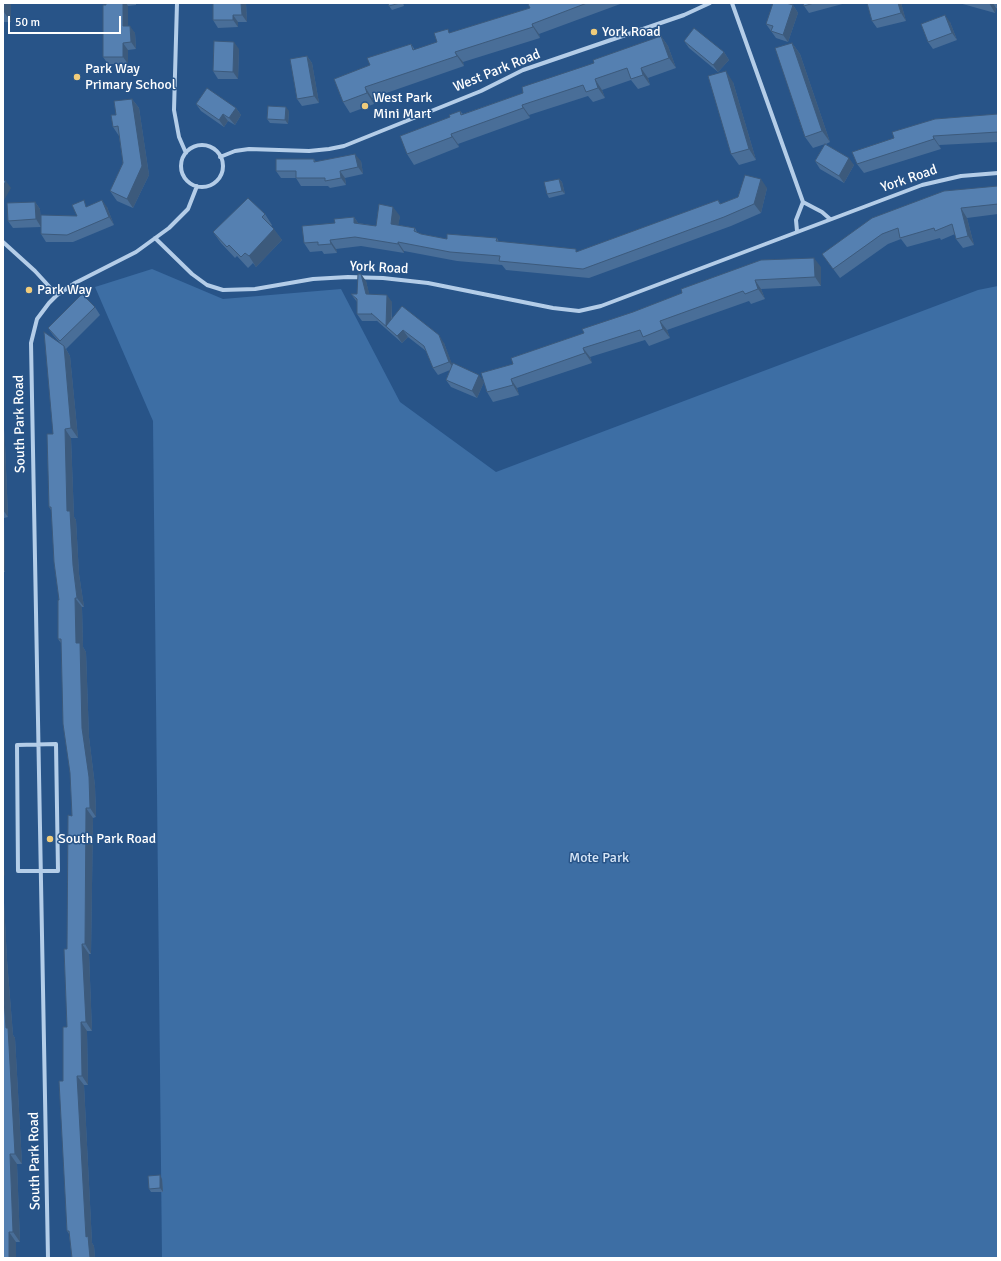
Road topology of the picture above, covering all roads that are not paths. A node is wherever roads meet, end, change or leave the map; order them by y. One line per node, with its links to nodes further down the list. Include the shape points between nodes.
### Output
1 (177, 3): 4 (street, via 174,110 179,137)
2 (710, 3): 5 (street, West Park Road, via 684,15 523,70 481,91 344,146 309,151 249,149)
3 (732, 3): 8 (street)
4 (186, 153): 5 (street, via 195,147 205,146 214,150); 7 (street, via 182,161 183,174 188,182)
5 (220, 157): 7 (street, via 222,168 218,179 209,186)
6 (998, 173): 9 (street, York Road, via 969,174 938,180)
7 (197, 186): 11 (street, South Park Road, via 188,209)
8 (803, 202): 9 (street); 10 (street, via 796,220)
9 (830, 219): 10 (street, York Road)
10 (797, 231): 11 (street, York Road, via 601,306 579,311 382,278 313,279 255,289 223,290 207,285 192,274)
11 (155, 238): 13 (street, South Park Road, via 136,252)
12 (3, 242): 13 (street)
13 (57, 295): 14 (street, South Park Road, via 37,319 31,343)
14 (38, 744): 15 (street, South Park Road); 15 (street, via 56,744 58,871); 15 (street, via 17,745 18,871)
15 (41, 871): 16 (street, South Park Road)
16 (48, 1258)

